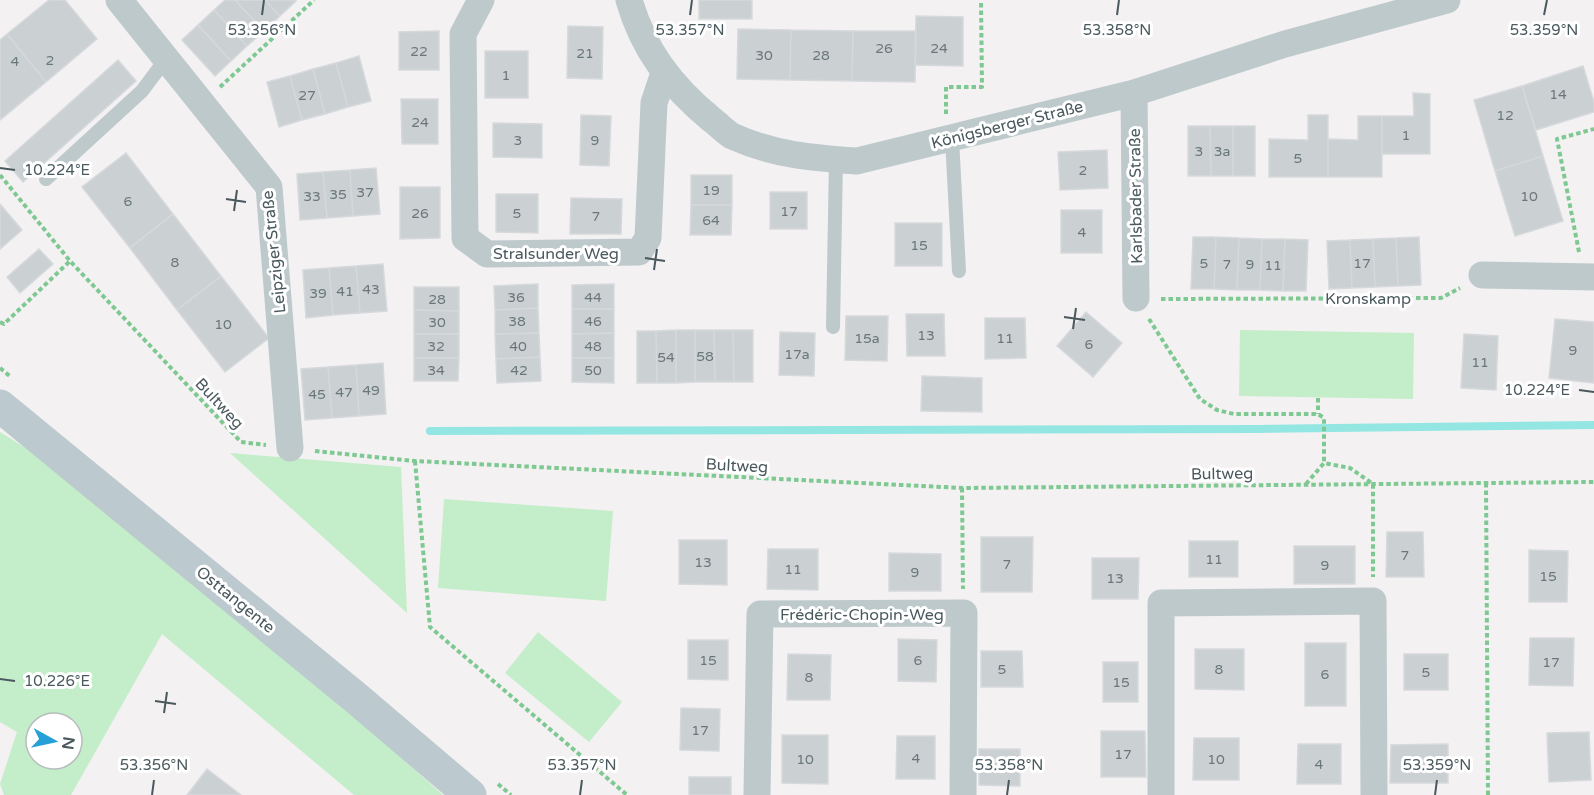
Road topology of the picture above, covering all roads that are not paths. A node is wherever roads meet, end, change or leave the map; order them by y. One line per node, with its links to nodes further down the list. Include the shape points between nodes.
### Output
1 (119, 0): 5 (street, Leipziger Straße)
2 (482, 0): 6 (street, Stralsunder Weg, via 463,34 465,238 487,254 639,252 648,238 654,103)
3 (629, 0): 6 (street, Königsberger Straße, via 636,26)
4 (1447, 0): 7 (street, Königsberger Straße, via 1285,44)
5 (166, 59): 10 (lane, via 142,91); 17 (street, Leipziger Straße, via 269,187)
6 (664, 73): 9 (street, Königsberger Straße, via 730,135 774,151)
7 (1134, 93): 8 (street, Königsberger Straße); 14 (street, Karlsbader Straße)
8 (949, 138): 9 (street, Königsberger Straße, via 858,161); 11 (lane)
9 (836, 160): 15 (lane)
10 (46, 179)
11 (959, 271)
12 (1482, 275): 13 (street)
13 (1589, 277)
14 (1136, 298)
15 (833, 327)
16 (0, 406): 18 (main road, Osttangente)
17 (290, 448)
18 (470, 795)
19 (757, 795): 20 (street, Frédéric-Chopin-Weg, via 760,614 964,614)
20 (963, 795)
21 (1161, 795): 22 (street, via 1161,603 1373,601)
22 (1374, 795)

